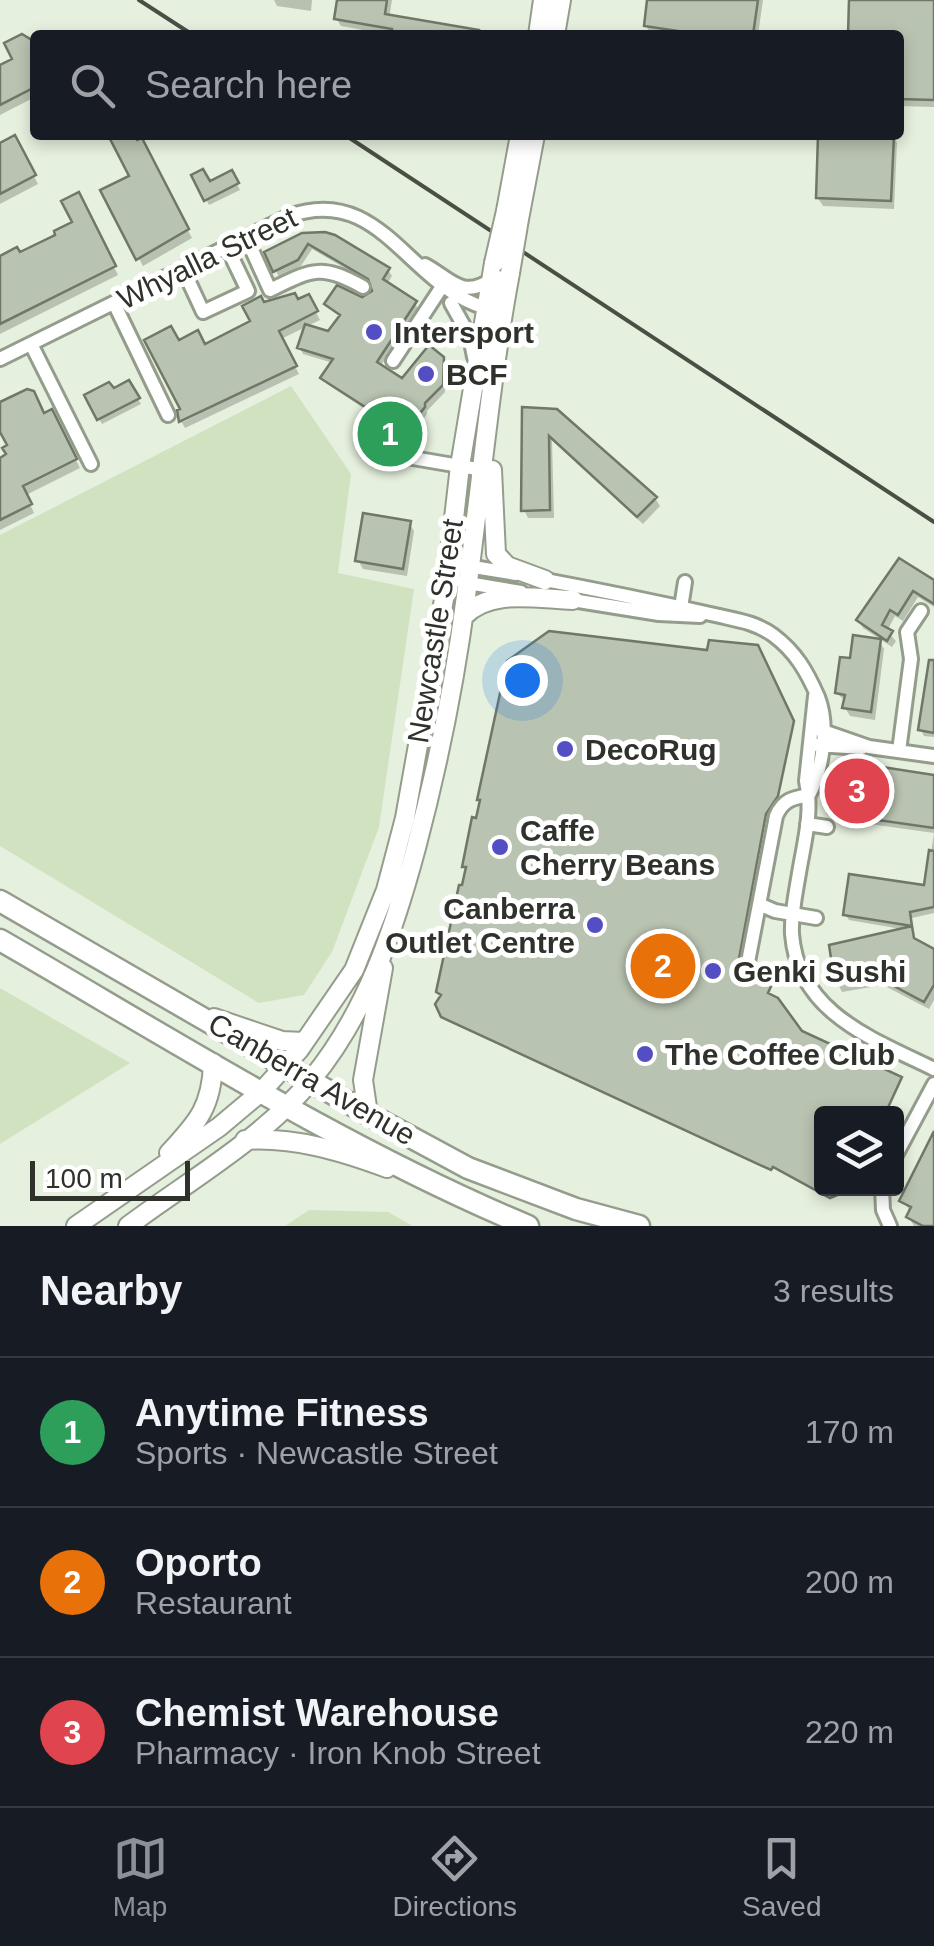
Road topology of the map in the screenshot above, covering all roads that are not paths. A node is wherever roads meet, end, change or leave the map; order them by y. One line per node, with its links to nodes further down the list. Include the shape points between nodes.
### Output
1 (542, 0): 3 (main road)
2 (561, 0): 4 (main road)
3 (539, 30)
4 (555, 30)
5 (520, 140): 7 (main road, Newcastle Street)
6 (535, 140): 7 (main road, Newcastle Street)
7 (513, 215): 12 (main road, Newcastle Street, bridge)
8 (246, 238): 9 (street, Whyalla Street); 10 (street, Whyalla Street, via 310,208 334,208 364,220); 14 (street, via 270,290 313,270 338,273)
9 (227, 246): 11 (street, Whyalla Street); 11 (street, via 248,291 204,312)
10 (410, 257): 12 (street, Whyalla Street, via 464,289); 13 (street, Whyalla Street)
11 (182, 268): 15 (street, Whyalla Street)
12 (498, 272): 17 (main road, Newcastle Street)
13 (438, 285): 16 (street, Whyalla Street); 17 (street, Whyalla Street); 20 (street)
14 (363, 287)
15 (114, 302): 18 (street, Whyalla Street); 23 (street)
16 (451, 302): 17 (street, Whyalla Street, via 465,313); 21 (street, Whyalla Street, via 470,337)
17 (493, 315): 21 (main road, Newcastle Street); 22 (main road, Newcastle Street)
18 (31, 344): 19 (street, Whyalla Street); 25 (street)
19 (0, 359)
20 (393, 361)
21 (475, 364): 26 (main road, Newcastle Street)
22 (490, 394): 27 (main road, Newcastle Street); 30 (main road, via 496,554 507,566)
23 (168, 415)
24 (366, 450): 26 (street)
25 (91, 464)
26 (460, 466): 27 (street); 28 (main road, Newcastle Street)
27 (482, 470): 29 (main road, Newcastle Street)
28 (448, 572): 29 (street); 52 (main road, Newcastle Street, via 386,890 354,970)
29 (469, 574): 30 (street); 32 (street); 35 (main road, Newcastle Street)
30 (544, 580): 34 (street)
31 (685, 582): 34 (street)
32 (573, 600): 34 (street); 35 (main road, via 495,598)
33 (921, 610): 39 (street, via 907,632 912,658)
34 (681, 611): 36 (street, via 770,633 799,660 816,693)
35 (464, 616): 49 (main road, Newcastle Street, via 443,740)
36 (818, 730): 37 (street); 38 (street)
37 (816, 745): 38 (street); 41 (street, via 806,781)
38 (869, 747): 39 (street)
39 (899, 751): 40 (street)
40 (934, 756)
41 (810, 795): 42 (street); 45 (street, via 780,805)
42 (807, 824): 43 (street); 46 (street)
43 (828, 827)
44 (0, 901): 51 (highway, Canberra Avenue)
45 (761, 905): 46 (street); 50 (street)
46 (793, 915): 47 (street); 55 (street, via 798,962 828,1011)
47 (816, 918)
48 (0, 940): 53 (highway, Canberra Avenue)
49 (385, 947): 56 (main road, Newcastle Street, via 344,1034); 60 (main road, via 363,1080)
50 (748, 962)
51 (194, 1011): 52 (main road, via 282,1041); 54 (highway, Canberra Avenue)
52 (304, 1042): 54 (main road, Newcastle Street)
53 (213, 1063): 58 (highway, Canberra Avenue); 63 (main road, via 208,1104)
54 (287, 1066): 56 (highway, Canberra Avenue); 58 (main road, Newcastle Street)
55 (934, 1069)
56 (312, 1080): 59 (main road, Newcastle Street); 60 (highway, Canberra Avenue)
57 (934, 1084): 62 (street)
58 (262, 1091): 59 (highway, Canberra Avenue); 63 (main road, Newcastle Street)
59 (287, 1106): 61 (main road, Newcastle Street); 64 (highway, Canberra Avenue)
60 (368, 1114): 69 (highway, Canberra Avenue, via 468,1168)
61 (245, 1140): 64 (main road, via 342,1152); 67 (main road, Newcastle Street)
62 (904, 1140)
63 (145, 1178): 66 (main road)
64 (453, 1192): 68 (highway, Canberra Avenue)
65 (882, 1196): 70 (street)
66 (76, 1226)
67 (128, 1226)
68 (528, 1226)
69 (639, 1226)
70 (890, 1226)

